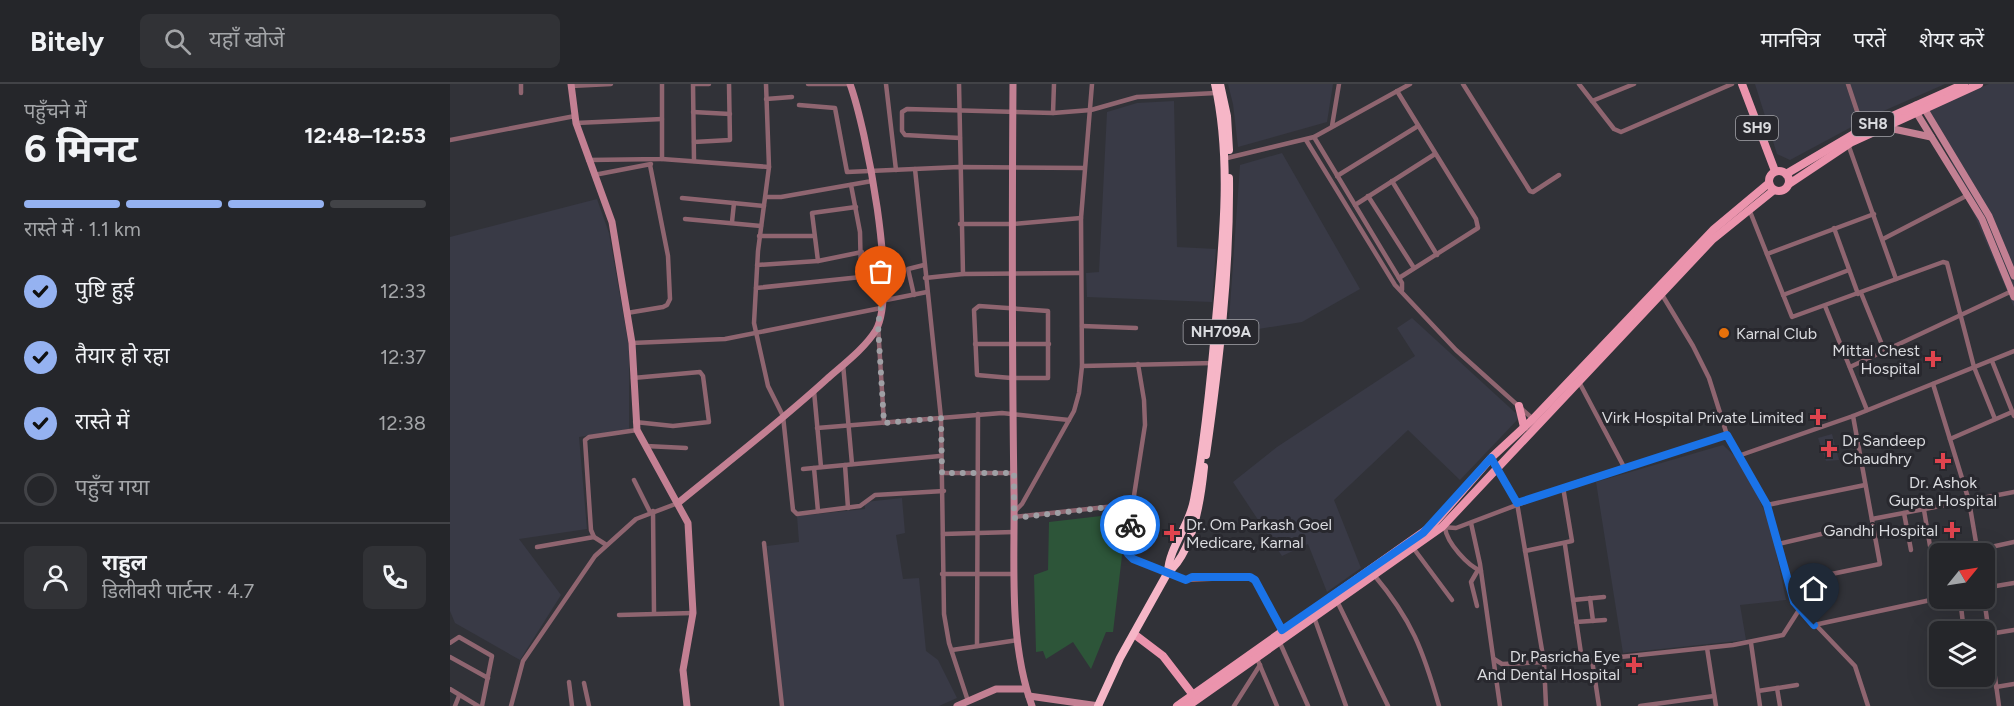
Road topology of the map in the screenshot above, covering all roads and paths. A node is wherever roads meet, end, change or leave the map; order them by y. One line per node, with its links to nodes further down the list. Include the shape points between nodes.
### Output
1 (521, 84): 27 (street)
2 (611, 84): 24 (street)
3 (662, 84): 41 (street)
4 (709, 84): 37 (street, via 693,84)
5 (729, 84): 39 (street)
6 (766, 84): 29 (street)
7 (808, 84): 8 (street)
8 (850, 84): 68 (street)
9 (886, 84): 67 (street)
10 (959, 84): 34 (street)
11 (1013, 84): 36 (street)
12 (1054, 84): 38 (street)
13 (1092, 84): 35 (street)
14 (1339, 84): 43 (street)
15 (1410, 84): 26 (street)
16 (1463, 84): 72 (street, via 1530,191)
17 (1579, 84): 30 (street)
18 (1634, 84): 30 (street)
19 (1732, 84): 30 (street, via 1621,132 1614,129)
20 (1742, 84): 69 (main road, SH9)
21 (1848, 84): 46 (street)
22 (1964, 84): 33 (main road, SH8)
23 (1979, 84): 31 (main road, SH8)
24 (571, 85): 40 (street)
25 (1218, 88): 35 (street, via 1137,97); 56 (highway, NH709A)
26 (1397, 91): 43 (street); 44 (street)
27 (521, 93)
28 (792, 97): 29 (street)
29 (766, 99): 62 (street)
30 (1592, 101)
31 (1941, 101): 33 (main road, SH8); 42 (street, via 1935,108)
32 (799, 105): 68 (street, via 835,108 845,170)
33 (1919, 108): 42 (street); 45 (main road, SH8); 46 (main road, SH8); 48 (street)
34 (960, 110): 36 (street); 49 (street); 49 (street, via 905,109 902,131 905,135)
35 (1091, 110): 38 (street); 64 (street)
36 (1013, 111): 38 (street); 66 (street)
37 (693, 112): 39 (street); 52 (street)
38 (1053, 112)
39 (730, 114): 52 (street, via 729,141)
40 (576, 120): 41 (street); 50 (street); 59 (street)
41 (662, 120): 58 (street)
42 (1932, 124): 54 (street)
43 (1332, 126): 47 (street)
44 (1418, 126): 55 (street); 73 (street)
45 (1883, 126): 48 (street); 53 (main road, SH8)
46 (1863, 129): 70 (main road, SH8)
47 (1314, 137): 51 (street); 73 (street)
48 (1931, 137): 54 (street)
49 (960, 138): 63 (street)
50 (450, 140)
51 (1306, 140): 56 (street); 115 (street, via 1395,285)
52 (694, 142): 60 (street)
53 (1848, 144): 77 (main road, SH8); 88 (street)
54 (1946, 150): 79 (street); 110 (street, via 1989,216)
55 (1435, 154): 75 (street); 101 (street, via 1478,228)
56 (1226, 158): 138 (highway, NH709A)
57 (652, 159): 58 (street); 59 (street); 61 (street)
58 (662, 159): 60 (street)
59 (588, 160): 71 (street)
60 (694, 162): 62 (street)
61 (650, 165): 71 (street); 125 (street, via 668,256 670,299 663,307)
62 (769, 167): 81 (street)
63 (959, 167): 65 (street); 66 (street); 92 (street)
64 (1084, 168): 66 (street); 89 (street)
65 (915, 169): 67 (street); 104 (street)
66 (1012, 169): 93 (street)
67 (896, 170): 68 (street)
68 (871, 171): 74 (street)
69 (1775, 171): 70 (main road); 78 (main road, SH8, via 1770,175)
70 (1786, 174): 77 (main road)
71 (593, 175): 125 (street, via 612,222)
72 (1559, 175)
73 (1337, 176): 84 (street)
74 (872, 181): 76 (street); 122 (street, via 881,231)
75 (1392, 181): 80 (street); 101 (street)
76 (851, 184): 81 (street); 86 (street)
77 (1789, 184): 78 (main road, SH8, via 1781,191)
78 (1771, 186): 87 (main road, SH8); 116 (main road, SH8, via 1714,229)
79 (1968, 194): 98 (street); 120 (street)
80 (1368, 196): 84 (street); 105 (street)
81 (766, 197): 85 (street)
82 (682, 198): 83 (street)
83 (734, 203): 85 (street); 91 (street)
84 (1355, 205): 112 (street)
85 (764, 206): 94 (street)
86 (856, 207): 97 (street, via 812,213); 99 (street)
87 (1749, 209): 100 (street); 116 (main road, SH8)
88 (1874, 214): 95 (street); 98 (street)
89 (1081, 218): 93 (street); 107 (street)
90 (685, 219): 91 (street)
91 (732, 222): 94 (street)
92 (960, 224): 93 (street); 108 (street)
93 (1012, 224): 109 (street)
94 (761, 226): 96 (street)
95 (1834, 228): 100 (street); 106 (street)
96 (759, 236): 97 (street); 103 (street)
97 (814, 236): 102 (street)
98 (1882, 239): 113 (street)
99 (862, 252): 102 (street); 114 (street, via 860,278)
100 (1767, 254): 121 (street)
101 (1437, 255): 105 (street)
102 (818, 261): 103 (street)
103 (757, 265): 114 (street)
104 (924, 266): 111 (street); 118 (street, via 908,269)
105 (1414, 268): 112 (street)
106 (1849, 270): 119 (street); 121 (street)
107 (1079, 273): 109 (street); 128 (street)
108 (963, 274): 109 (street); 111 (street)
109 (1012, 274): 124 (street)
110 (2014, 276)
111 (925, 278): 117 (street)
112 (1399, 278): 115 (street)
113 (1896, 279): 119 (street); 126 (street, via 1947,263)
114 (756, 288): 130 (street)
115 (1402, 290): 149 (street, via 1456,350)
116 (1659, 291): 146 (main road, SH8); 166 (street, via 1709,378)
117 (927, 292): 118 (street); 156 (street)
118 (914, 294): 122 (street)
119 (1859, 294): 123 (street); 136 (street)
120 (2013, 294): 126 (street)
121 (1783, 295): 123 (street, via 1792,317)
122 (881, 304): 127 (street); 130 (street)
123 (1826, 306): 142 (street)
124 (1011, 310): 132 (street, via 975,308); 133 (street, via 1047,310); 134 (street)
125 (627, 313): 131 (street)
126 (1962, 316): 136 (street); 143 (street)
127 (878, 325): 139 (street); 161 (street)
128 (1082, 326): 129 (street); 141 (street)
129 (1136, 328)
130 (756, 335): 131 (street); 154 (street, via 771,394)
131 (632, 343): 144 (street)
132 (975, 344): 134 (street); 145 (street, via 977,375)
133 (1049, 344): 134 (street); 145 (street, via 1048,378)
134 (1011, 345): 145 (street)
135 (2014, 351): 137 (street)
136 (1885, 352): 142 (street)
137 (1992, 361): 143 (street); 153 (street)
138 (1215, 363): 140 (street); 221 (highway, NH709A, via 1194,502)
139 (843, 364): 148 (street); 162 (street)
140 (1138, 364): 141 (street); 190 (street, via 1145,414)
141 (1082, 366): 158 (street)
142 (1850, 367): 150 (street)
143 (1974, 367): 147 (street); 157 (street)
144 (633, 378): 160 (street); 160 (street, via 700,372 709,422 673,426)
145 (1011, 378): 151 (street)
146 (1576, 378): 159 (main road, SH8); 176 (street)
147 (1933, 384): 150 (street); 167 (street)
148 (814, 391): 154 (street); 164 (street)
149 (1519, 406): 159 (street); 163 (main road)
150 (1867, 410): 155 (street)
151 (1012, 413): 152 (street); 158 (street); 181 (street)
152 (978, 414): 156 (street); 180 (street)
153 (2013, 414): 157 (street)
154 (783, 416): 188 (street); 195 (street, via 793,510 797,514)
155 (1853, 416): 170 (street); 183 (street)
156 (941, 418): 161 (street); 171 (street)
157 (1995, 419): 167 (street)
158 (1070, 420): 197 (street)
159 (1535, 421): 163 (main road, SH8); 177 (main road, SH8)
160 (635, 422): 165 (street)
161 (884, 423): 162 (street)
162 (849, 425): 164 (street); 173 (street)
163 (1524, 427): 172 (main road, SH8)
164 (817, 428): 175 (street)
165 (637, 430): 168 (street); 205 (street, via 585,440)
166 (1727, 435): 170 (street); 176 (street)
167 (1950, 439): 187 (street)
168 (646, 446): 169 (street); 188 (street)
169 (686, 448)
170 (1741, 455): 191 (street)
171 (940, 456): 173 (street); 179 (street)
172 (1491, 458): 177 (street); 218 (main road, SH8, via 1433,525)
173 (852, 464): 174 (street)
174 (844, 465): 175 (street); 192 (street)
175 (817, 467): 178 (street); 195 (street)
176 (1624, 467): 184 (street)
177 (1497, 468): 189 (street); 200 (main road, SH8)
178 (803, 469)
179 (942, 473): 180 (street); 185 (street)
180 (976, 473): 181 (street); 203 (street)
181 (1014, 473): 197 (street)
182 (634, 480): 194 (street)
183 (1865, 485): 191 (street); 198 (street)
184 (1563, 487): 189 (street); 212 (street, via 1572,538)
185 (944, 491): 192 (street, via 875,495 862,505); 204 (street)
186 (2014, 492): 187 (street)
187 (1969, 501): 193 (street); 209 (street)
188 (678, 503): 194 (street); 238 (street, via 688,523)
189 (1517, 503): 199 (street); 217 (street)
190 (1134, 504): 197 (street); 221 (street, via 1128,554)
191 (1767, 505): 211 (street)
192 (848, 508): 195 (street)
193 (1924, 510): 196 (street); 208 (street)
194 (652, 512): 210 (street, via 630,523); 237 (street)
195 (818, 512)
196 (1904, 513): 198 (street); 216 (street)
197 (1014, 514): 202 (street)
198 (1872, 519): 225 (street, via 1878,566)
199 (1470, 523): 200 (street); 220 (street)
200 (1444, 528): 215 (main road, SH8); 220 (street, via 1470,565)
201 (1847, 528): 211 (street)
202 (1014, 532): 203 (street); 224 (street)
203 (976, 533): 204 (street); 223 (street)
204 (942, 534): 222 (street)
205 (594, 537): 210 (street); 213 (street)
206 (2014, 542): 214 (street)
207 (764, 543): 287 (street)
208 (1930, 543)
209 (1976, 543)
210 (605, 544): 283 (street, via 523,661)
211 (1778, 544): 225 (street)
212 (1565, 545): 217 (street); 232 (street)
213 (537, 547)
214 (1995, 547)
215 (1414, 549): 218 (main road, SH8); 231 (street)
216 (1911, 550)
217 (1525, 551): 263 (street)
218 (1394, 556): 219 (main road, SH8)
219 (1371, 571): 228 (main road, SH8); 298 (street, via 1415,632)
220 (1480, 571): 235 (street, via 1471,582); 259 (street)
221 (1168, 572): 245 (street, via 1186,580 1250,577); 248 (highway, NH709A)
222 (942, 574): 223 (street); 256 (street, via 946,630)
223 (975, 574): 224 (street); 253 (street)
224 (1014, 574): 249 (street)
225 (1788, 583): 236 (street)
226 (2014, 583): 227 (street)
227 (1995, 586)
228 (1348, 588): 234 (main road, SH8); 245 (main road, SH8)
229 (1604, 597): 230 (street)
230 (1590, 598): 232 (street); 242 (street)
231 (1452, 600)
232 (1573, 600): 243 (street)
233 (1929, 600): 244 (street)
234 (1337, 601): 240 (main road, SH8); 297 (street)
235 (1477, 606)
236 (1799, 610): 244 (street); 251 (street, via 1784,635)
237 (654, 613): 238 (street); 239 (street)
238 (693, 613): 286 (street, via 683,670)
239 (619, 615)
240 (1314, 617): 252 (main road, SH8); 296 (street)
241 (1605, 620): 242 (street)
242 (1593, 621): 243 (street)
243 (1576, 622): 260 (street)
244 (1814, 625): 306 (street, via 1855,666)
245 (1282, 630): 257 (main road, SH8)
246 (2014, 630): 247 (street)
247 (1995, 633)
248 (1134, 634): 254 (highway, NH709A); 279 (main road, via 1162,656)
249 (1018, 640): 253 (street); 273 (street)
250 (450, 643): 264 (street, via 460,637 491,654)
251 (1751, 643): 255 (street); 274 (street)
252 (1280, 644): 262 (main road, SH8); 295 (street)
253 (977, 646): 256 (street)
254 (1128, 646): 290 (highway, NH709A); 291 (highway, NH709A)
255 (1707, 648): 261 (street); 277 (street)
256 (952, 650): 278 (street)
257 (1255, 650): 262 (street); 279 (main road, SH8)
258 (450, 657): 264 (street)
259 (1494, 659): 263 (street, via 1502,664); 299 (street)
260 (1582, 660): 261 (street); 263 (street)
261 (1592, 660): 301 (street)
262 (1258, 662): 279 (main road, SH8); 293 (street); 294 (street)
263 (1544, 662): 300 (street)
264 (488, 678): 282 (street)
265 (1995, 679): 270 (street)
266 (569, 682): 284 (street)
267 (584, 683): 285 (street)
268 (2014, 684): 270 (street)
269 (1797, 685): 271 (street)
270 (1996, 687): 307 (street)
271 (1778, 688): 274 (street); 305 (street)
272 (450, 689): 275 (street)
273 (1025, 689): 276 (street); 278 (street, via 996,688)
274 (1758, 691): 304 (street)
275 (459, 696): 281 (street); 282 (street)
276 (1029, 696): 289 (street); 290 (street)
277 (1714, 696): 280 (street); 303 (street)
278 (968, 701): 288 (street)
279 (1192, 702): 292 (main road, SH8)
280 (1672, 704): 302 (street)
281 (455, 706)
282 (480, 706)
283 (511, 706)
284 (572, 706)
285 (589, 706)
286 (687, 706)
287 (782, 706)
288 (957, 706)
289 (1032, 706)
290 (1098, 706)
291 (1104, 706)
292 (1177, 706)
293 (1234, 706)
294 (1277, 706)
295 (1308, 706)
296 (1346, 706)
297 (1388, 706)
298 (1439, 706)
299 (1500, 706)
300 (1546, 706)
301 (1599, 706)
302 (1640, 706)
303 (1716, 706)
304 (1760, 706)
305 (1780, 706)
306 (1868, 706)
307 (1999, 706)

